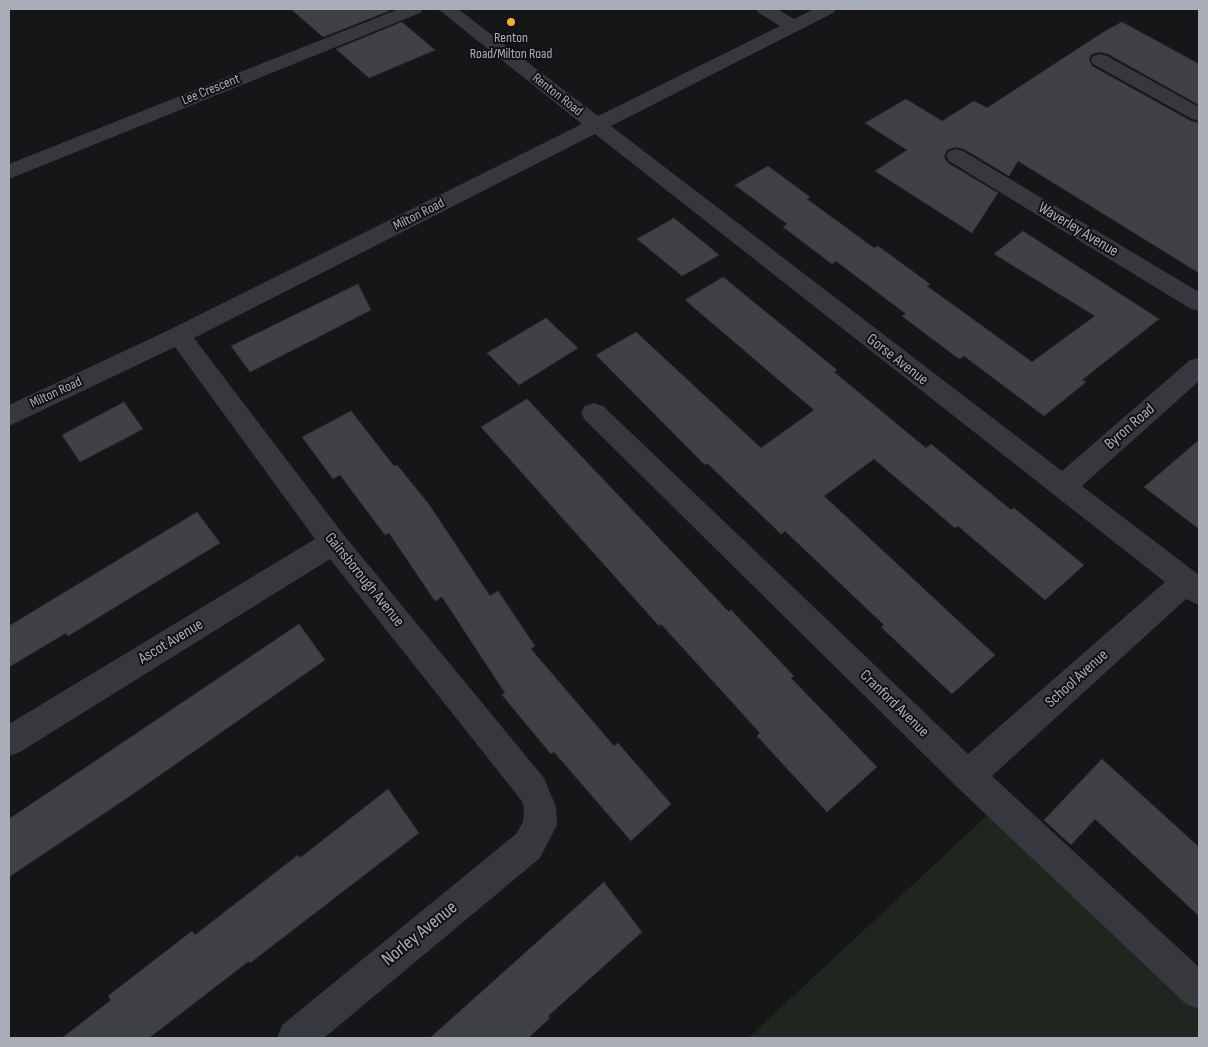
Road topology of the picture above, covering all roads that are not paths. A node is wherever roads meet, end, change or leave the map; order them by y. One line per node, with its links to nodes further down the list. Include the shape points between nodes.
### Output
1 (414, 9): 10 (street, Lee Crescent)
2 (447, 9): 8 (street, Renton Road)
3 (765, 9): 5 (street)
4 (827, 9): 5 (street, Milton Road)
5 (793, 26): 8 (street, Milton Road)
6 (1100, 60): 7 (street)
7 (1199, 115)
8 (596, 126): 12 (street, Milton Road); 16 (street, Gorse Avenue)
9 (956, 156): 11 (street, Waverley Avenue)
10 (9, 172)
11 (1199, 303)
12 (179, 335): 15 (street, Milton Road); 17 (street, Gainsborough Avenue)
13 (1199, 367): 16 (street, Byron Road)
14 (594, 413): 20 (street, Cranford Avenue)
15 (9, 416)
16 (1062, 487): 18 (street, Gorse Avenue)
17 (333, 542): 19 (street, Ascot Avenue); 21 (street, Gainsborough Avenue, via 533,789 540,807)
18 (1192, 587): 20 (street, School Avenue)
19 (9, 741)
20 (968, 776): 22 (street, Cranford Avenue)
21 (540, 825): 23 (street, Norley Avenue, via 528,846)
22 (1199, 991)
23 (294, 1038)

